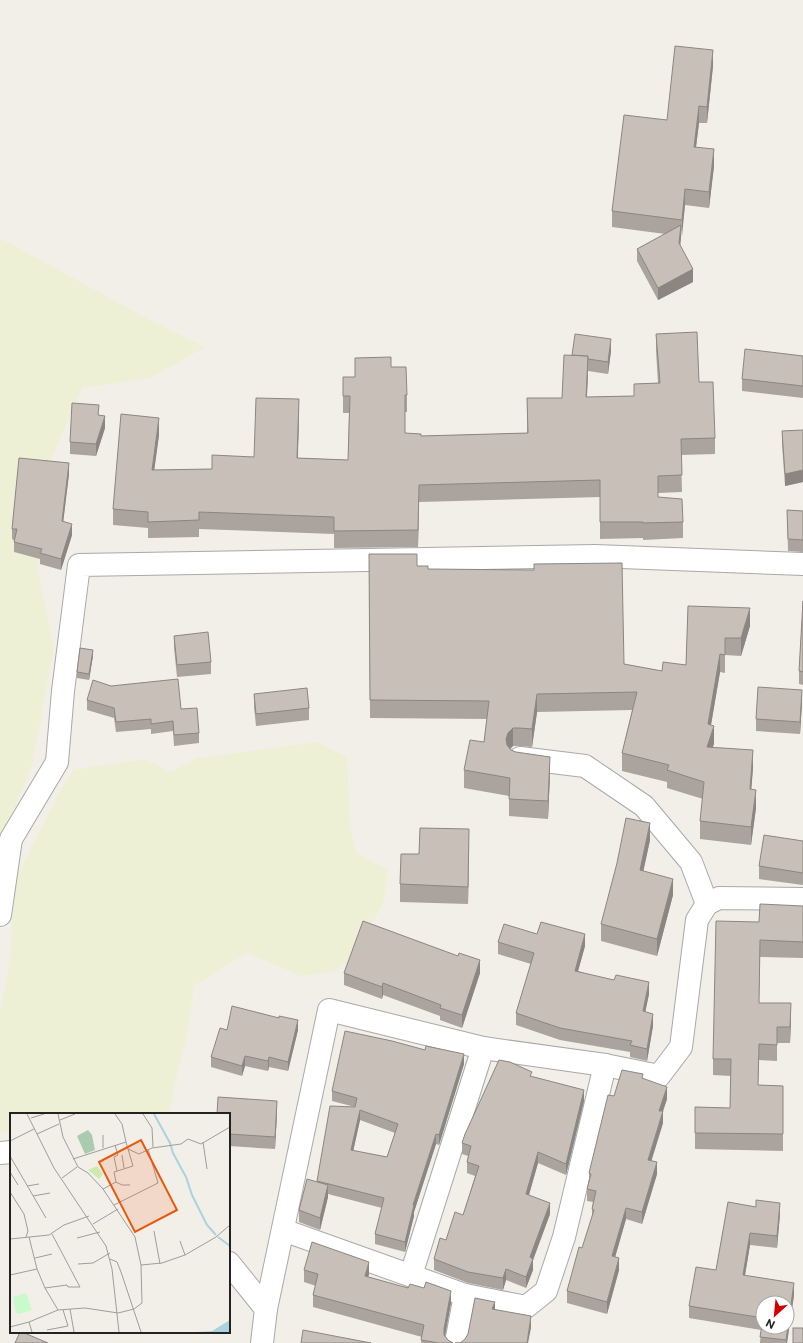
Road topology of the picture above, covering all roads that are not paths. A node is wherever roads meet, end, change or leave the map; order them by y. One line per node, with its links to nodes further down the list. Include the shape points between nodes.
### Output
1 (803, 564): 5 (street, via 595,556 79,565 57,762 11,839)
2 (518, 758): 4 (street, via 585,766 644,806 692,862)
3 (803, 899): 4 (street, via 719,898)
4 (707, 904): 7 (street, via 697,920 681,1047 659,1076)
5 (0, 915)
6 (483, 1048): 7 (street); 10 (street, via 329,1010); 12 (street)
7 (605, 1065): 13 (street, via 564,1237 546,1291 526,1307)
8 (10, 1152): 9 (street)
9 (0, 1153)
10 (283, 1230): 12 (street); 14 (street)
11 (230, 1264): 14 (street)
12 (410, 1275): 13 (street)
13 (465, 1295): 16 (street)
14 (266, 1309): 15 (street)
15 (262, 1343)
16 (456, 1343)

